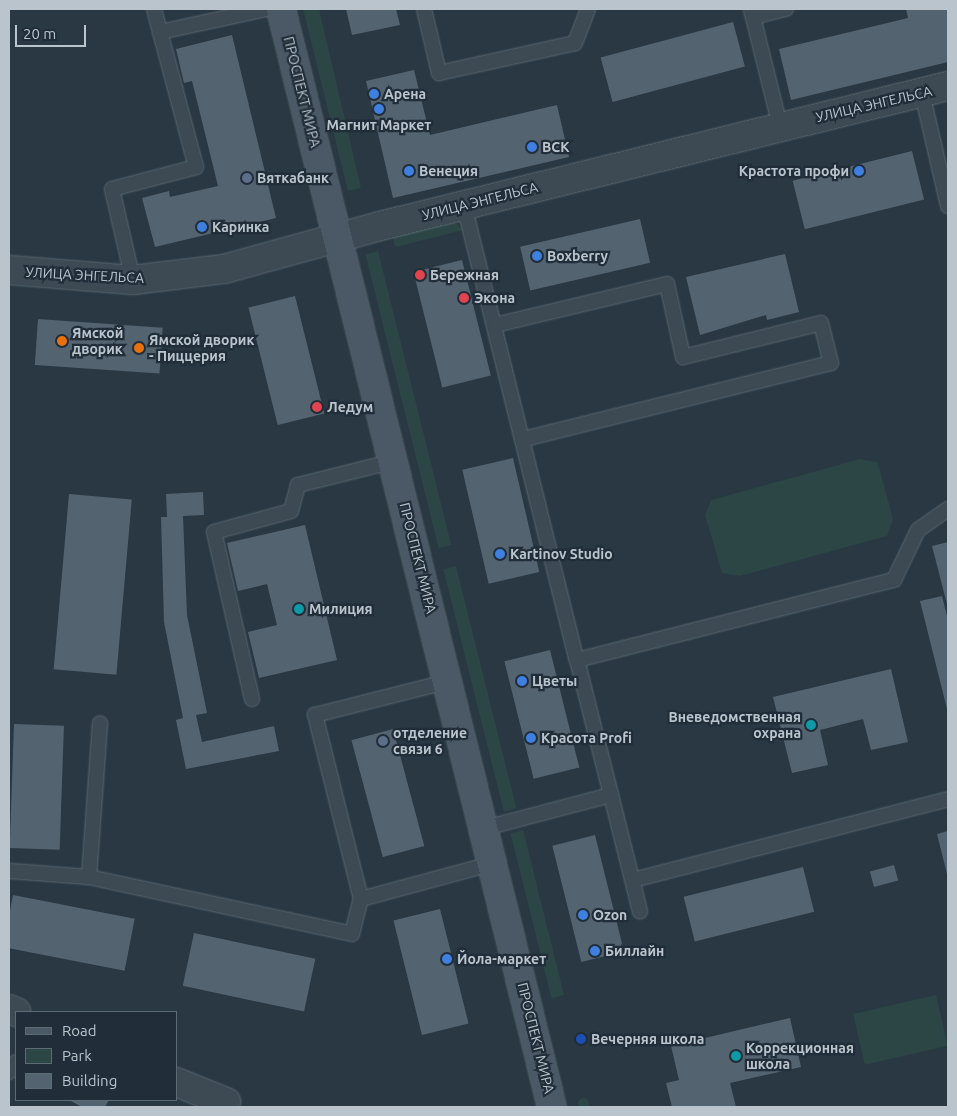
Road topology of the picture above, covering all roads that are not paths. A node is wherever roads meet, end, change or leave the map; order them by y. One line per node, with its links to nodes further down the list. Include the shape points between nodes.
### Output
1 (154, 9): 8 (lane)
2 (266, 9): 8 (lane)
3 (281, 9): 14 (main road, ПРОСПЕКТ МИРА)
4 (424, 9): 5 (lane, via 439,74 575,44)
5 (588, 9)
6 (786, 9): 7 (lane)
7 (752, 13): 11 (lane)
8 (160, 32): 16 (lane, via 196,167 112,189)
9 (948, 86): 10 (street, УЛИЦА ЭНГЕЛЬСА)
10 (922, 93): 11 (street, УЛИЦА ЭНГЕЛЬСА); 13 (lane)
11 (780, 126): 12 (street, УЛИЦА ЭНГЕЛЬСА)
12 (464, 205): 14 (street, УЛИЦА ЭНГЕЛЬСА); 17 (lane)
13 (948, 206)
14 (338, 238): 16 (street, УЛИЦА ЭНГЕЛЬСА, via 224,269); 19 (main road, ПРОСПЕКТ МИРА)
15 (9, 270): 16 (street, УЛИЦА ЭНГЕЛЬСА)
16 (133, 280)
17 (495, 325): 18 (lane); 18 (lane, via 667,284 684,357 820,323 831,363)
18 (523, 439): 21 (lane)
19 (394, 461): 22 (main road, ПРОСПЕКТ МИРА); 23 (lane, via 298,485 291,511 214,532)
20 (948, 509): 21 (lane, via 918,530 894,580)
21 (577, 660): 25 (lane)
22 (449, 681): 27 (main road, ПРОСПЕКТ МИРА); 32 (lane, via 315,714)
23 (252, 699)
24 (100, 723): 30 (lane)
25 (611, 795): 27 (lane); 31 (lane)
26 (948, 799): 31 (lane)
27 (485, 828): 28 (main road, ПРОСПЕКТ МИРА)
28 (494, 863): 32 (lane); 36 (main road, ПРОСПЕКТ МИРА)
29 (10, 870): 30 (lane)
30 (89, 877): 32 (lane, via 352,934)
31 (632, 880): 33 (lane)
32 (361, 899)
33 (640, 911)
34 (178, 1083): 35 (street)
35 (226, 1102)
36 (552, 1107)

